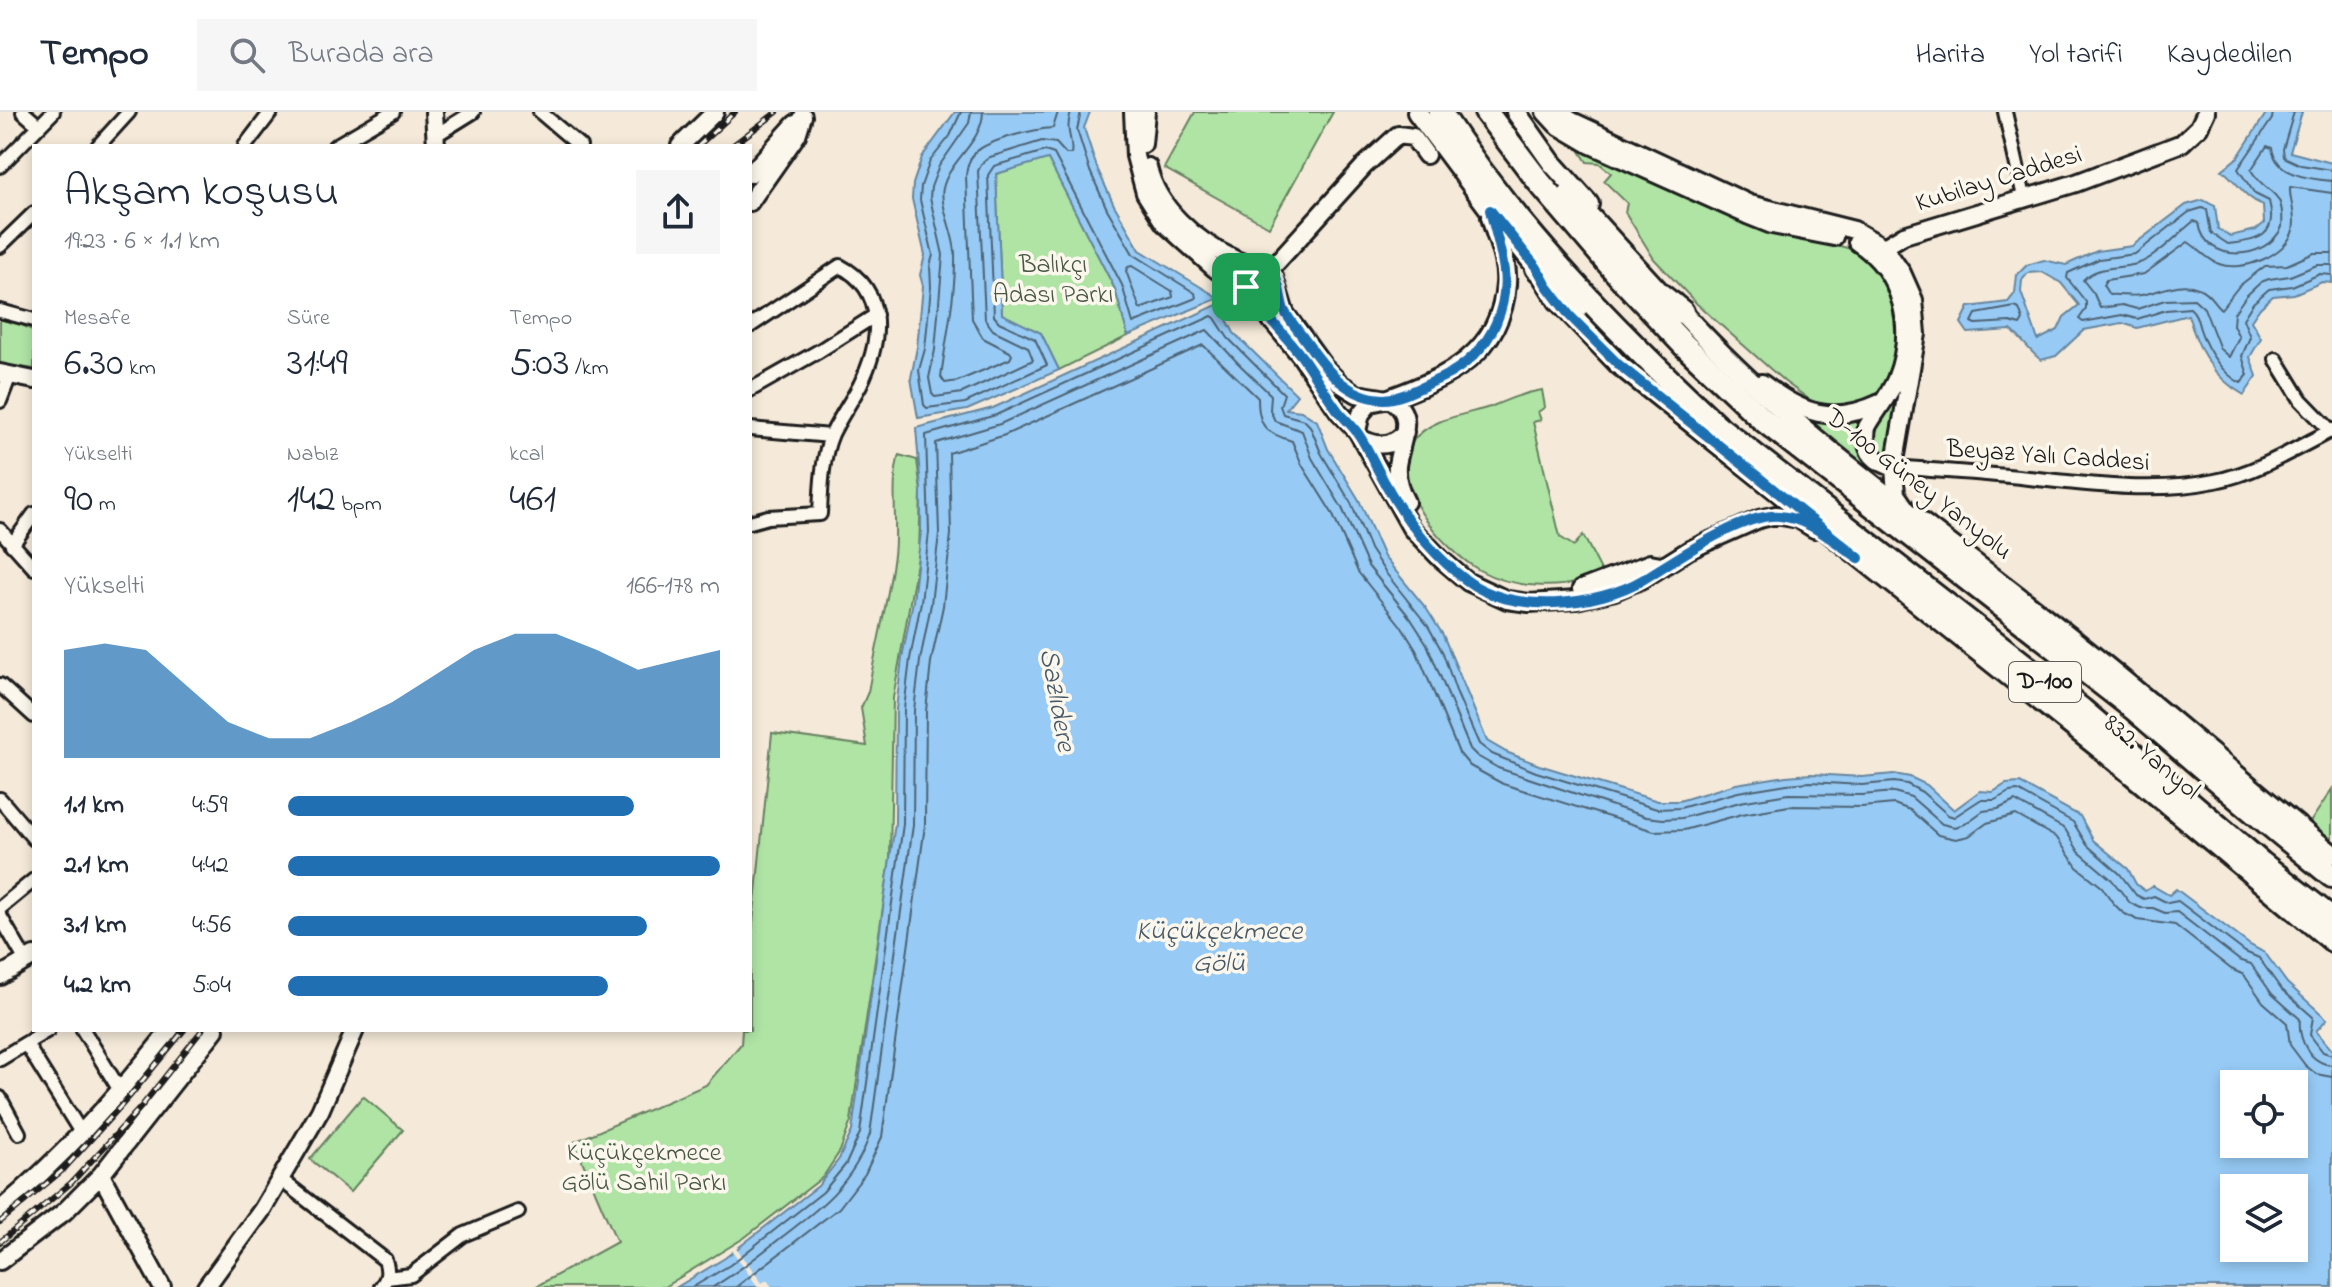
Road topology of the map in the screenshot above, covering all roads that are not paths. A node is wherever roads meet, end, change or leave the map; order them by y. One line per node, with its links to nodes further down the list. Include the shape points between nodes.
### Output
1 (23, 112): 21 (street)
2 (53, 112): 21 (street)
3 (129, 112): 23 (street)
4 (271, 112): 24 (street)
5 (393, 112): 25 (street)
6 (434, 112): 22 (main road)
7 (473, 112): 22 (street)
8 (540, 112): 26 (street)
9 (715, 112): 27 (main road)
10 (1133, 112): 40 (main road, via 1135,156 1151,203 1164,223)
11 (1146, 112): 38 (main road, via 1143,143 1161,200 1206,244)
12 (1417, 112): 33 (main road, 832. Yanyol)
13 (1440, 112): 59 (highway, D-100, via 1512,215 1549,257 1669,380)
14 (1516, 112): 42 (main road, D-100 Güney Yanyolu, via 1552,163)
15 (1545, 112): 53 (main road, via 1591,145 1747,215 1857,242 1875,253 1903,304 1905,328 1896,379)
16 (1559, 112): 36 (main road, via 1750,204 1854,230)
17 (2005, 112): 31 (street)
18 (2206, 112): 31 (main road, Kubilay Caddesi, via 2182,143)
19 (806, 114): 30 (main road); 32 (main road)
20 (1492, 120): 42 (highway); 74 (highway, D-100, via 1621,278 1762,419 2099,681)
21 (39, 126): 29 (street)
22 (436, 141)
23 (100, 144)
24 (247, 144)
25 (338, 144)
26 (578, 144)
27 (682, 144)
28 (1426, 155): 38 (main road, via 1413,137 1398,135)
29 (0, 166)
30 (752, 171)
31 (2024, 197): 36 (main road, Kubilay Caddesi, via 1913,231)
32 (752, 199)
33 (1490, 210): 37 (main road, 832. Yanyol); 51 (main road, via 1506,284 1490,336 1451,373)
34 (32, 215): 35 (street)
35 (0, 246)
36 (1884, 247): 60 (main road, via 1914,300 1917,334)
37 (1537, 268): 59 (highway, via 1670,394); 66 (main road, 832. Yanyol, via 1570,316 1619,365)
38 (1263, 270): 39 (main road, via 1276,278); 40 (main road, via 1251,273 1246,282)
39 (1277, 288): 40 (main road, via 1268,299); 51 (main road, via 1285,313 1332,376 1357,394)
40 (1251, 296): 57 (main road)
41 (0, 311): 43 (street)
42 (1682, 312): 48 (main road, D-100 Güney Yanyolu)
43 (31, 314)
44 (876, 315): 45 (street, via 869,288 840,266); 50 (street); 58 (street, via 873,354)
45 (752, 325)
46 (2276, 359): 55 (street, via 2301,400)
47 (5, 374): 49 (main road); 52 (street)
48 (1744, 374): 53 (main road, via 1807,412 1861,412); 61 (main road, D-100 Güney Yanyolu)
49 (32, 380)
50 (752, 389)
51 (1386, 399): 56 (main road, via 1404,412); 57 (main road, via 1365,408)
52 (0, 401)
53 (1882, 402): 60 (main road, via 1867,427 1866,445 1871,457)
54 (752, 429): 58 (street)
55 (2331, 431): 60 (street, Beyaz Yalı Caddesi, via 2245,473 2155,489)
56 (1405, 432): 57 (main road, via 1388,445); 68 (main road, via 1397,468 1403,497 1431,538 1471,574 1521,593)
57 (1359, 435): 68 (main road, via 1411,528 1468,582 1507,600 1529,603 1576,600)
58 (831, 436): 63 (street, via 820,514)
59 (1751, 454): 78 (highway, D-100, via 2082,710)
60 (1894, 467): 61 (main road, via 1896,494)
61 (1912, 516): 73 (main road, D-100 Güney Yanyolu, via 2089,651)
62 (32, 517): 65 (street)
63 (752, 521)
64 (0, 530): 65 (street)
65 (12, 545): 67 (street)
66 (1859, 558): 68 (main road, via 1798,519 1776,515 1717,536 1663,565 1650,563); 79 (main road, 832. Yanyol)
67 (32, 566)
68 (1616, 584)
69 (0, 685): 70 (street)
70 (32, 714)
71 (0, 799): 72 (street)
72 (32, 837)
73 (2332, 854)
74 (2332, 876)
75 (32, 882): 76 (street)
76 (0, 908)
77 (0, 916): 80 (street)
78 (2332, 919)
79 (2332, 942)
80 (30, 958): 81 (main road)
81 (0, 976)
82 (45, 1032): 89 (street)
83 (84, 1032): 92 (street)
84 (168, 1032): 92 (main road)
85 (213, 1032): 96 (main road)
86 (348, 1032): 91 (main road)
87 (354, 1032): 91 (main road)
88 (366, 1032): 91 (main road)
89 (26, 1044): 90 (street); 95 (street)
90 (0, 1059)
91 (338, 1070): 97 (main road)
92 (121, 1092): 95 (main road)
93 (0, 1098): 94 (street)
94 (19, 1133)
95 (82, 1134): 98 (main road)
96 (101, 1175): 100 (main road, via 64,1212); 102 (main road)
97 (280, 1179): 101 (street, via 385,1260); 103 (main road)
98 (0, 1210)
99 (518, 1212): 101 (street, via 463,1235 411,1275)
100 (0, 1261)
101 (384, 1283)
102 (162, 1287)
103 (206, 1287)

